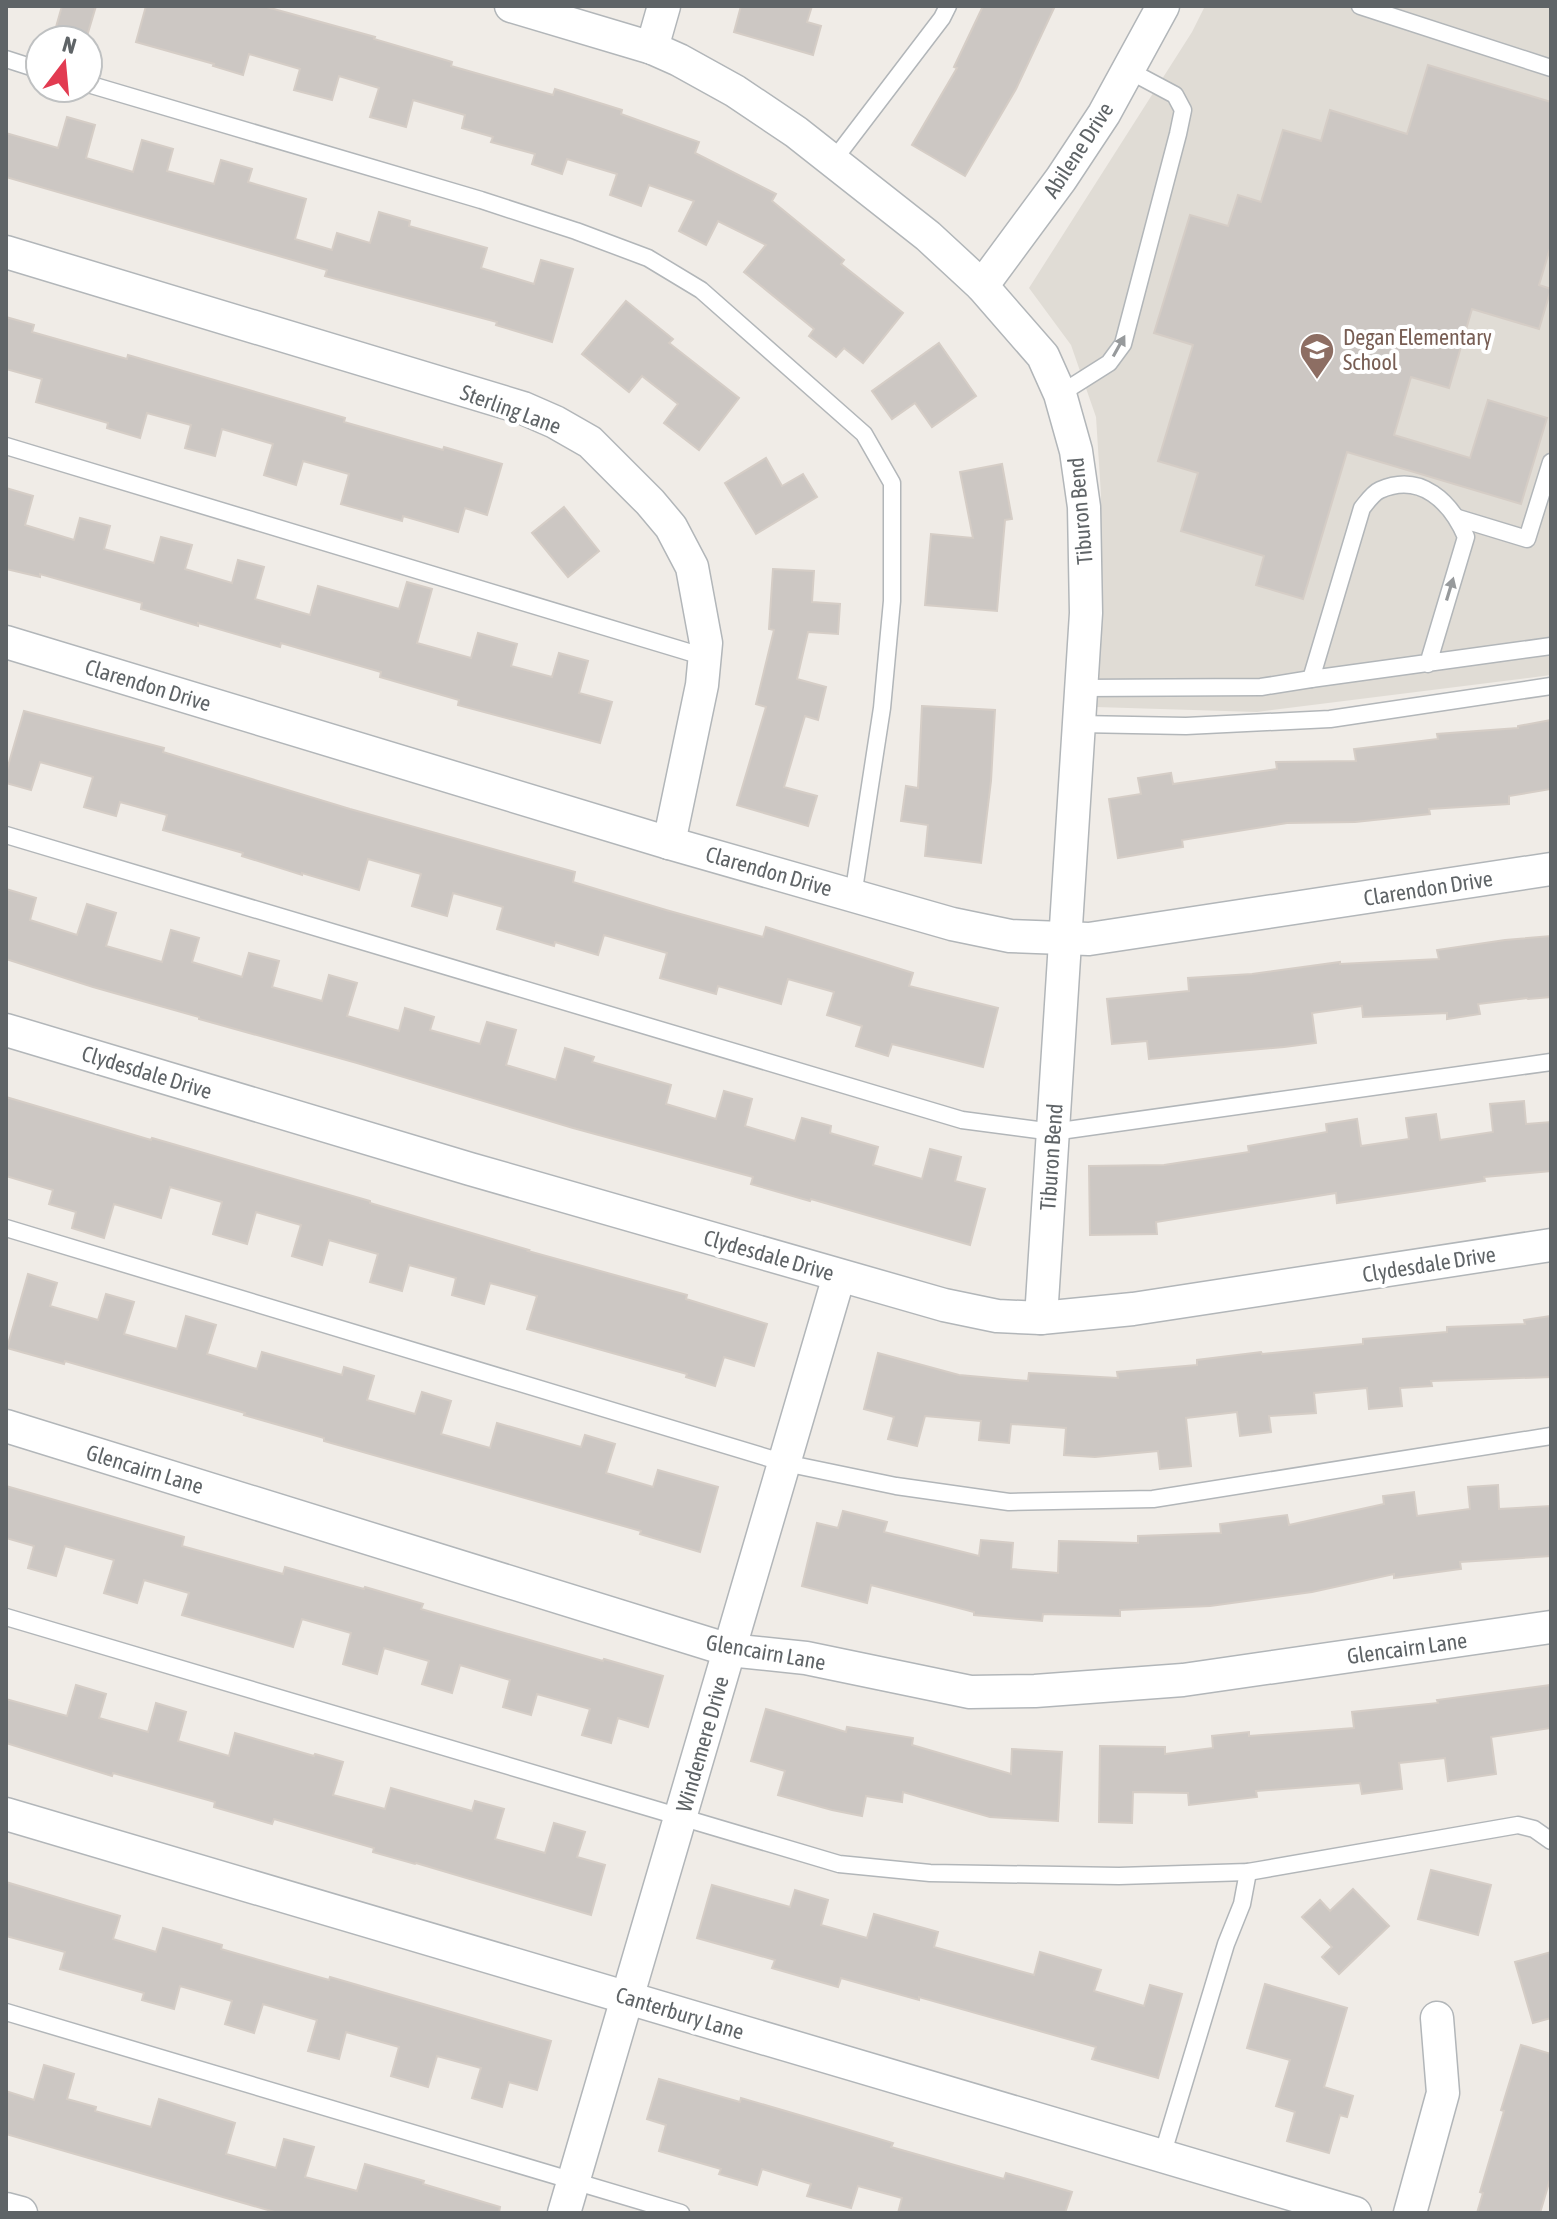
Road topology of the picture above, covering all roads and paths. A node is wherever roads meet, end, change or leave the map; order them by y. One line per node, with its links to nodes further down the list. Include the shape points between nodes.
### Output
1 (511, 6): 6 (street, Tiburon Bend)
2 (664, 6): 6 (street)
3 (948, 6): 10 (lane)
4 (1163, 6): 8 (street, Abilene Drive)
5 (1360, 6): 7 (lane)
6 (652, 48): 10 (street, Tiburon Bend, via 735,91)
7 (1551, 68)
8 (1128, 70): 12 (street, Abilene Drive, via 1061,179); 13 (lane, one-way to 8, via 1109,363 1123,344 1178,134 1183,110 1175,95)
9 (104, 89): 29 (lane, via 481,200 648,258 701,290 864,434 892,483 892,601 882,708)
10 (833, 161): 12 (street, Tiburon Bend)
11 (6, 252): 20 (street, Sterling Lane, via 523,408 590,442 671,527 692,567)
12 (982, 286): 13 (street, Tiburon Bend, via 1043,356)
13 (1060, 394): 24 (street, Tiburon Bend, via 1084,507)
14 (6, 446): 20 (lane)
15 (1551, 462): 16 (lane)
16 (1545, 503): 17 (lane, via 1527,539)
17 (1458, 518): 21 (lane, one-way to 17, via 1466,537); 22 (lane, via 1439,495 1407,484 1378,490 1362,508)
18 (6, 642): 27 (street, Clarendon Drive)
19 (1551, 646): 21 (lane)
20 (705, 657): 27 (street, Sterling Lane)
21 (1428, 664): 22 (lane)
22 (1311, 679): 24 (lane, via 1261,687)
23 (1551, 686): 25 (lane, via 1330,719 1186,726)
24 (1081, 688): 25 (street, Tiburon Bend)
25 (1079, 724): 30 (street, Tiburon Bend)
26 (6, 835): 33 (lane, via 962,1120)
27 (669, 843): 29 (street, Clarendon Drive)
28 (1551, 869): 30 (street, Clarendon Drive, via 1089,939)
29 (853, 896): 30 (street, Clarendon Drive, via 1010,936)
30 (1065, 938): 33 (street, Tiburon Bend)
31 (6, 1030): 36 (street, Clydesdale Drive)
32 (1551, 1062): 33 (lane)
33 (1053, 1132): 37 (street, Tiburon Bend)
34 (6, 1228): 40 (lane)
35 (1551, 1245): 37 (street, Clydesdale Drive, via 1133,1309)
36 (839, 1276): 37 (street, Clydesdale Drive, via 944,1305); 40 (street, Windemere Drive)
37 (1041, 1318)
38 (6, 1426): 43 (street, Glencairn Lane)
39 (1551, 1436): 40 (lane, via 1153,1499 1009,1502)
40 (785, 1463): 43 (street, Windemere Drive)
41 (6, 1617): 45 (lane)
42 (1551, 1627): 43 (street, Glencairn Lane, via 1183,1680 1035,1691 970,1692 806,1658)
43 (729, 1650): 45 (street, Windemere Drive)
44 (6, 1814): 48 (street, Canterbury Lane)
45 (680, 1819): 47 (lane, via 839,1864 930,1873); 48 (street, Windemere Drive)
46 (1551, 1841): 47 (lane, via 1518,1825)
47 (1248, 1872): 51 (lane)
48 (627, 1997): 51 (street, Canterbury Lane); 52 (street, Windemere Drive)
49 (6, 2012): 52 (lane)
50 (1437, 2018): 58 (street, via 1443,2093)
51 (1162, 2156): 57 (street, Canterbury Lane)
52 (573, 2181): 55 (street, Windemere Drive); 56 (lane)
53 (6, 2209): 54 (street)
54 (21, 2213)
55 (564, 2213)
56 (681, 2213)
57 (1355, 2213)
58 (1410, 2213)

